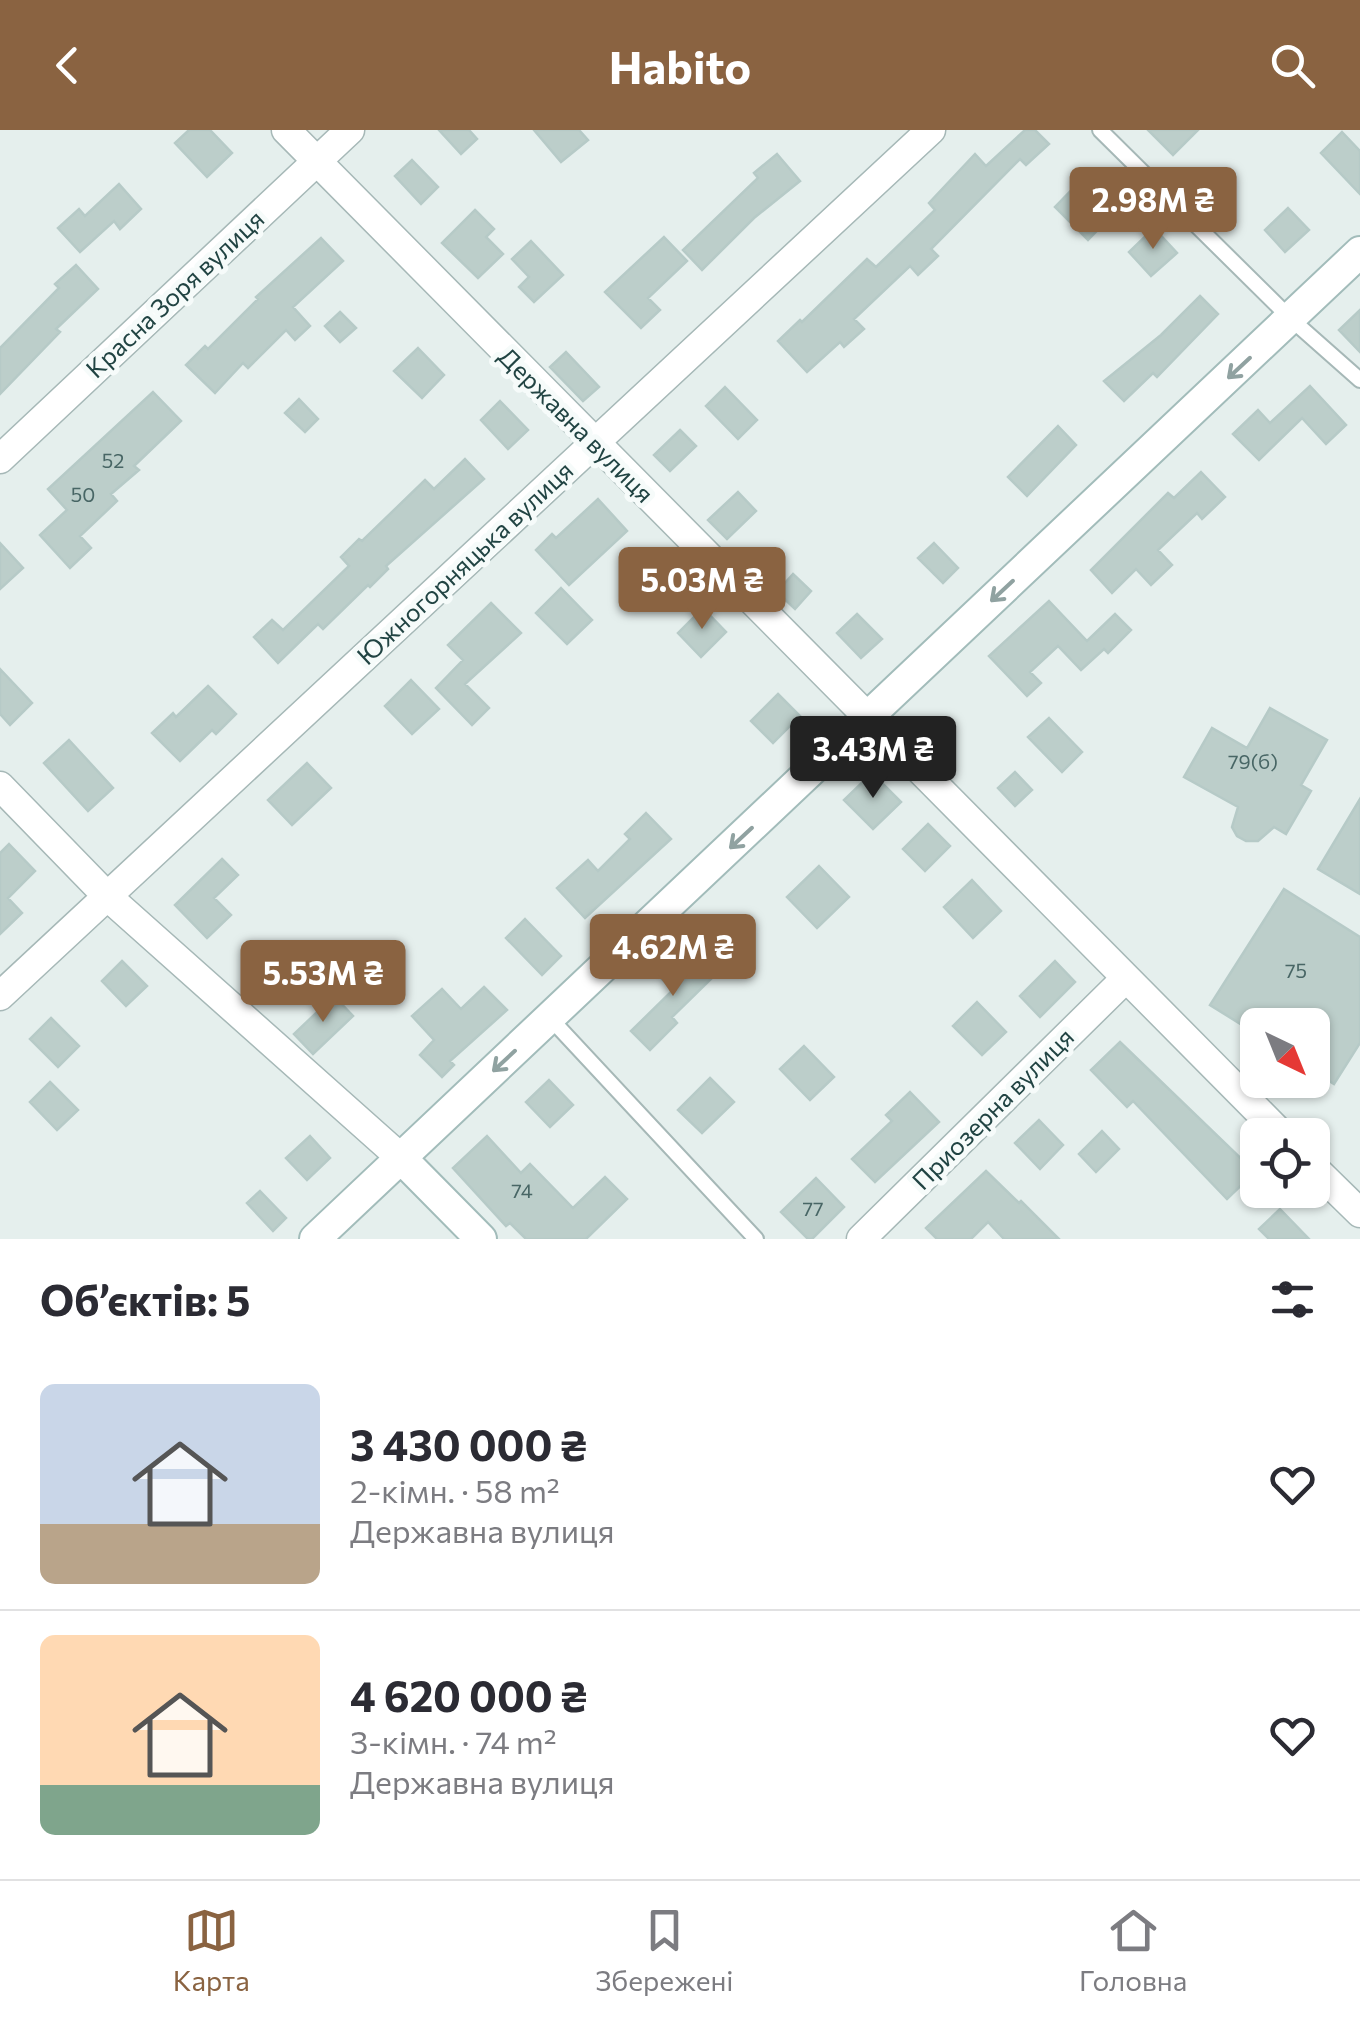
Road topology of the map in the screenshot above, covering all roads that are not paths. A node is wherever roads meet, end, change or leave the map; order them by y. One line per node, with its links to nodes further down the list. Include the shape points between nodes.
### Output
1 (286, 130): 5 (street, Державна вулиця)
2 (350, 130): 5 (street, Красна Зоря вулиця)
3 (930, 130): 9 (street, Южногорняцька вулиця)
4 (1100, 130): 7 (lane)
5 (316, 162): 9 (street, Державна вулиця); 10 (street, Красна Зоря вулиця)
6 (1360, 252): 7 (main road)
7 (1290, 319): 8 (lane); 11 (main road, one-way to 11)
8 (1360, 380)
9 (594, 443): 11 (street, Державна вулиця); 13 (street, Южногорняцька вулиця)
10 (0, 459)
11 (868, 718): 14 (street, Державна вулиця); 16 (main road, one-way to 16)
12 (0, 786): 13 (street)
13 (106, 896): 15 (street, Южногорняцька вулиця); 18 (street)
14 (1125, 978): 17 (street, Державна вулиця); 24 (street, Приозерна вулиця)
15 (0, 996)
16 (550, 1018): 18 (main road, one-way to 18); 23 (lane)
17 (1265, 1118)
18 (401, 1158): 21 (main road); 22 (main road)
19 (1330, 1184): 20 (street)
20 (1360, 1213)
21 (315, 1239)
22 (481, 1239)
23 (756, 1239)
24 (861, 1239)

